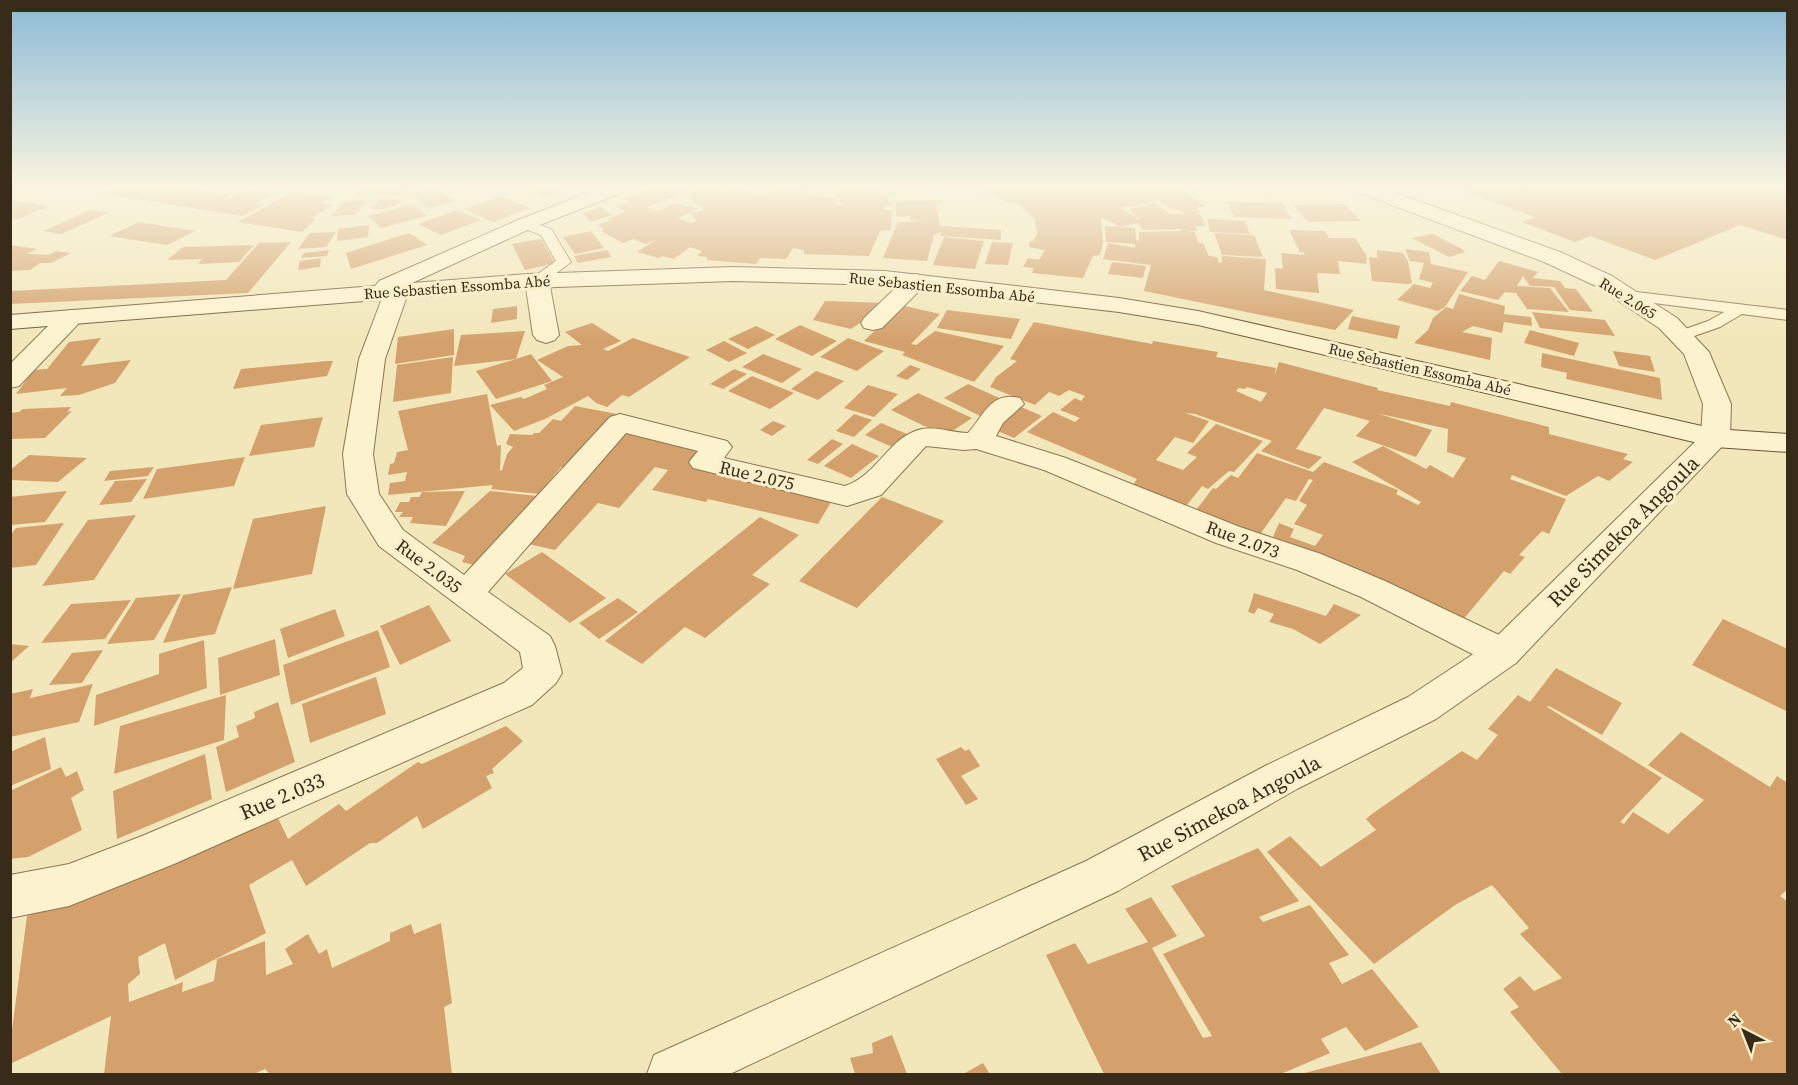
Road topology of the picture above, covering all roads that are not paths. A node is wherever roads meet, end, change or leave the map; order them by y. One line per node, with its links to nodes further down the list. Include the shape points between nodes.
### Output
1 (495, 239): 6 (street)
2 (550, 239): 4 (lane, via 564,262)
3 (1502, 239): 7 (street, Rue 2.065, via 1552,257)
4 (537, 280): 5 (street, Rue Sebastien Essomba Abé, via 733,274); 6 (street, Rue Sebastien Essomba Abé); 13 (street)
5 (916, 281): 12 (street); 17 (street, Rue Sebastien Essomba Abé, via 1198,318)
6 (383, 293): 10 (street, Rue Sebastien Essomba Abé); 20 (street, Rue 2.035, via 358,454 363,494 391,538)
7 (1629, 296): 8 (lane); 14 (street, Rue 2.065)
8 (1737, 311): 9 (lane); 14 (lane)
9 (1788, 315)
10 (71, 317): 11 (street, Rue Sebastien Essomba Abé); 15 (street)
11 (10, 322)
12 (873, 322)
13 (546, 335)
14 (1680, 336): 17 (street, Rue 2.065, via 1696,352 1717,404)
15 (10, 380)
16 (1010, 405): 18 (street, via 992,417)
17 (1715, 438): 19 (street, Rue Sebastien Essomba Abé); 21 (street, Rue Simekoa Angoula)
18 (978, 440): 20 (street, Rue 2.075, via 924,436 870,488 847,496 704,462 717,447 620,423); 21 (street, Rue 2.073, via 1054,464 1228,535 1309,562)
19 (1788, 443)
20 (467, 594): 22 (street, Rue 2.035, via 537,646)
21 (1503, 653): 24 (street, Rue Simekoa Angoula, via 1422,708 1282,777 1102,876)
22 (543, 673): 23 (street, Rue 2.033, via 518,694 158,850 69,885)
23 (10, 897)
24 (673, 1074)

